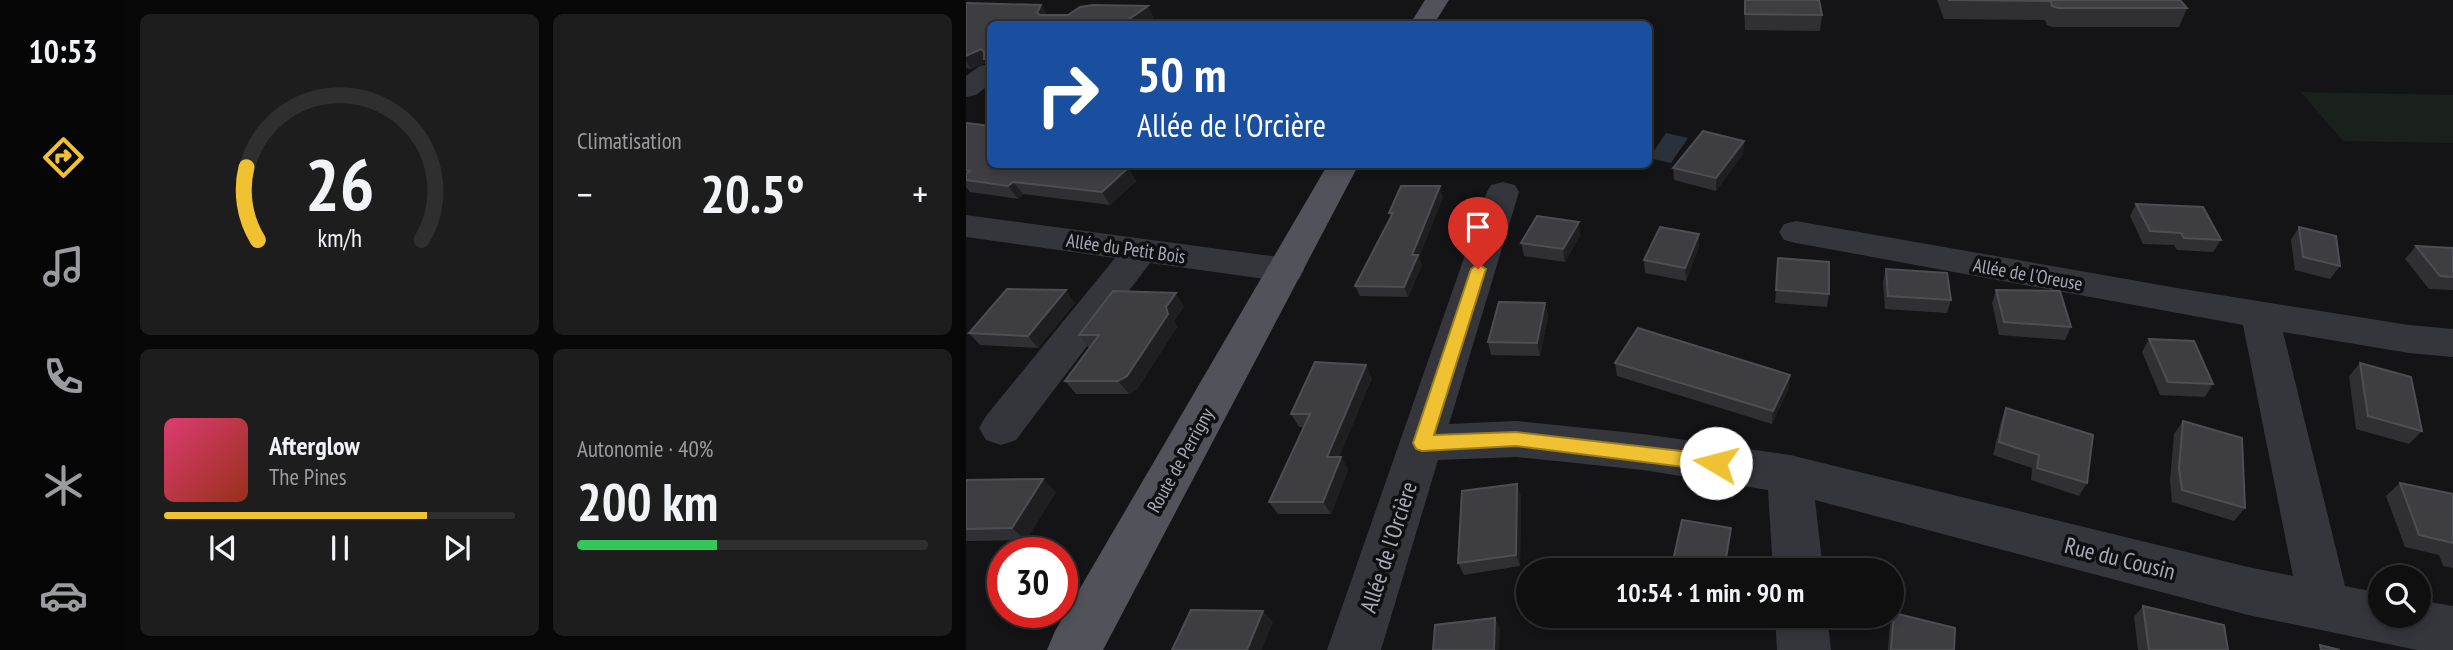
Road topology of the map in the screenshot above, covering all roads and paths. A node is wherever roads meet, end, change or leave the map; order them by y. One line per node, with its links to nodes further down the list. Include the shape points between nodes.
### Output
1 (1437, 0): 2 (main road)
2 (1424, 21)
3 (987, 74): 4 (street)
4 (966, 89)
5 (1342, 168): 10 (main road, Route de Perrigny)
6 (1503, 192): 14 (street, Allée de l'Orcière)
7 (966, 226): 9 (street, Allée du Petit Bois)
8 (1796, 232): 11 (street, Allée de l'Oreuse)
9 (1141, 250): 10 (street, Allée du Petit Bois); 13 (street)
10 (1286, 270): 20 (main road, Route de Perrigny)
11 (2260, 315): 12 (street, Allée de l'Oreuse); 17 (street)
12 (2453, 343)
13 (1001, 428)
14 (1422, 443): 15 (street, via 1516,439); 21 (street, Allée de l'Orcière)
15 (1790, 474): 16 (street); 17 (street, Rue du Cousin, via 2248,591)
16 (1797, 558)
17 (2324, 604): 19 (street, Rue du Cousin)
18 (1802, 628): 22 (street)
19 (2453, 632)
20 (1074, 650)
21 (1354, 650)
22 (1804, 650)

